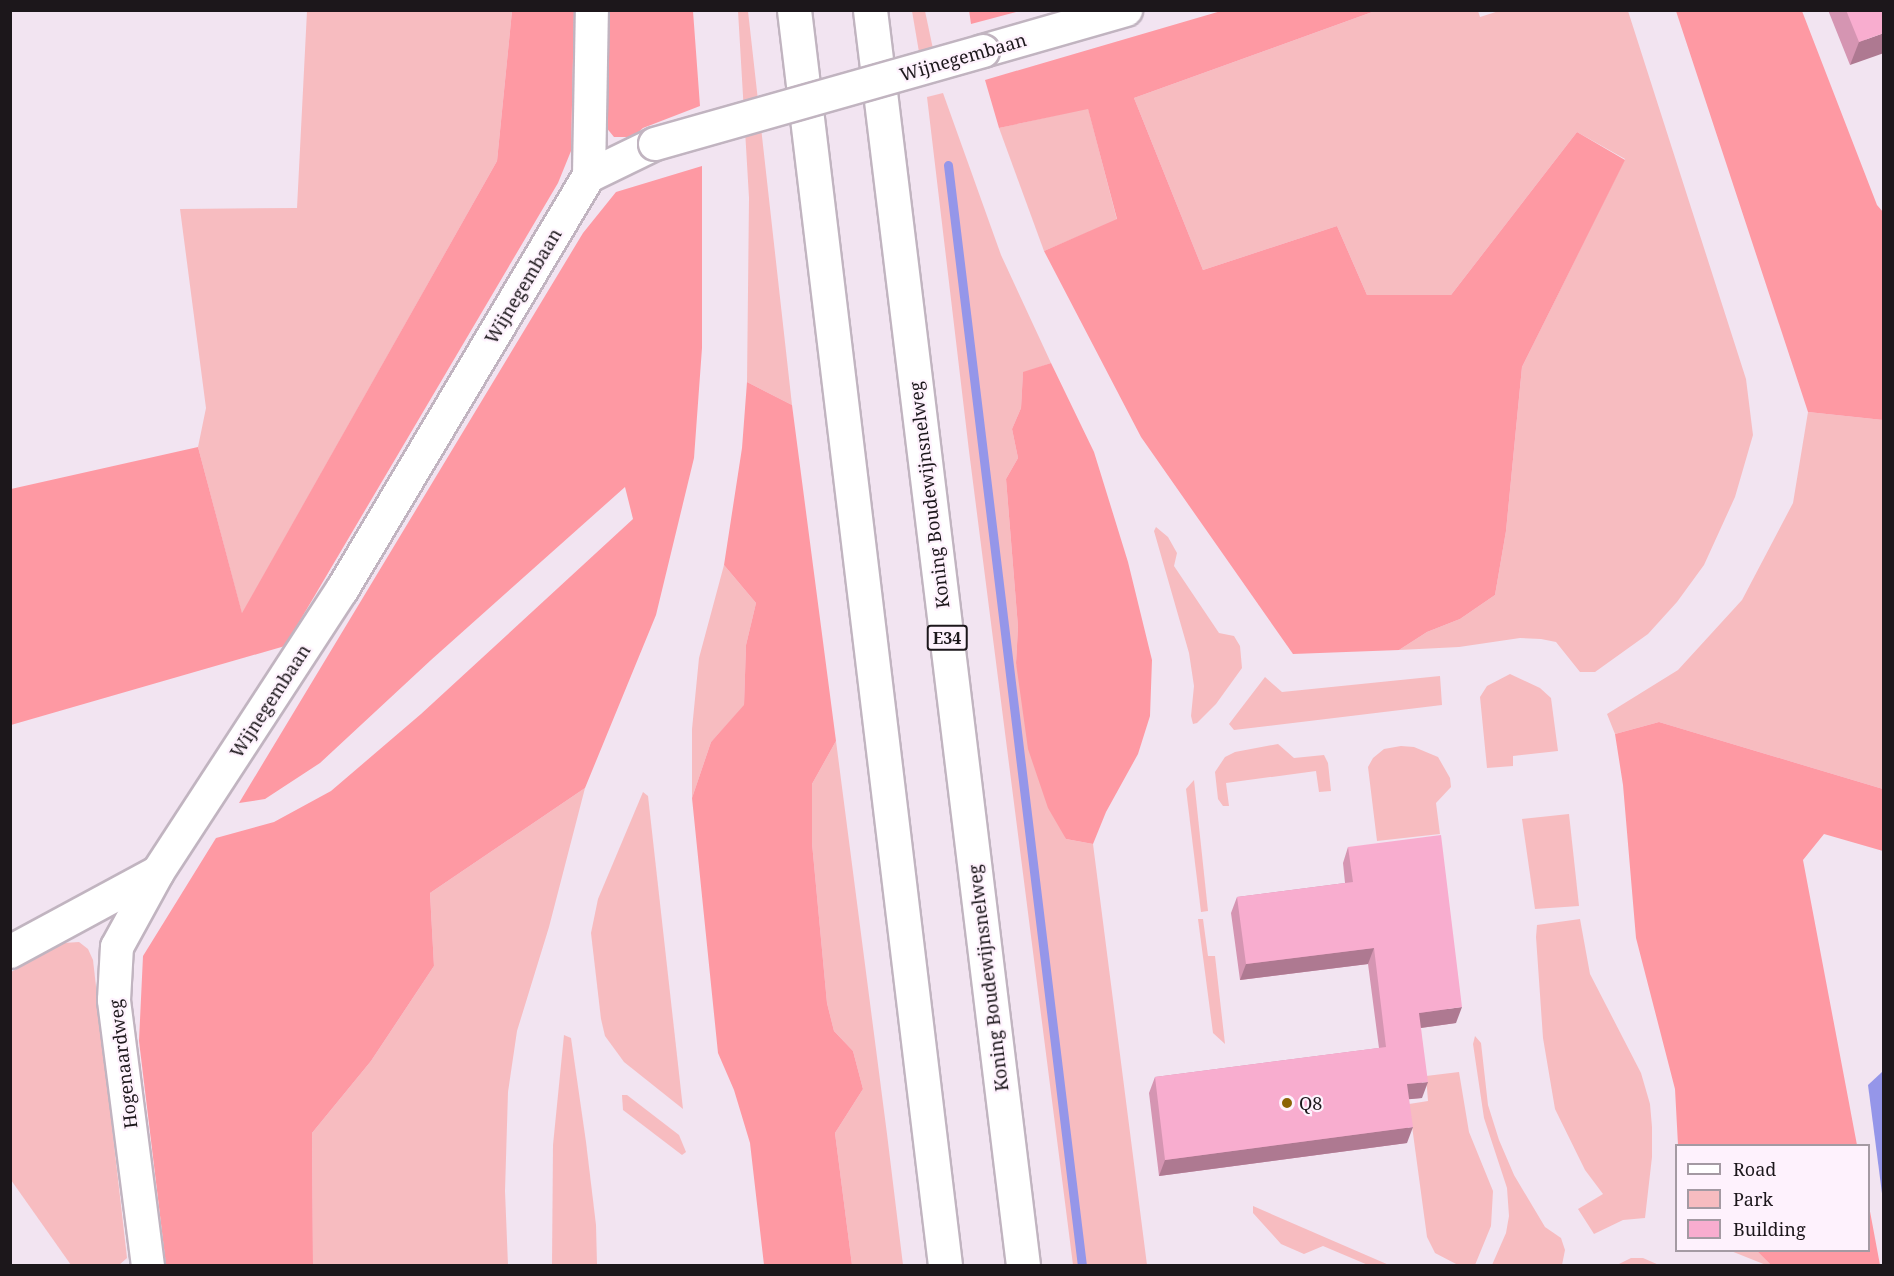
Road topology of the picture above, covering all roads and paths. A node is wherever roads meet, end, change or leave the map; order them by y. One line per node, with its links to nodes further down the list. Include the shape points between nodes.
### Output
1 (592, 10): 5 (street)
2 (794, 10): 9 (highway)
3 (870, 10): 10 (highway, Koning Boudewijnsnelweg / E34)
4 (1126, 10): 5 (street, Wijnegembaan, bridge, via 655,144)
5 (589, 176): 6 (street, Wijnegembaan, via 342,590)
6 (158, 872): 7 (street); 8 (street, Hogenaardweg, via 117,948 114,1000)
7 (10, 952)
8 (148, 1266)
9 (945, 1266)
10 (1023, 1266)

